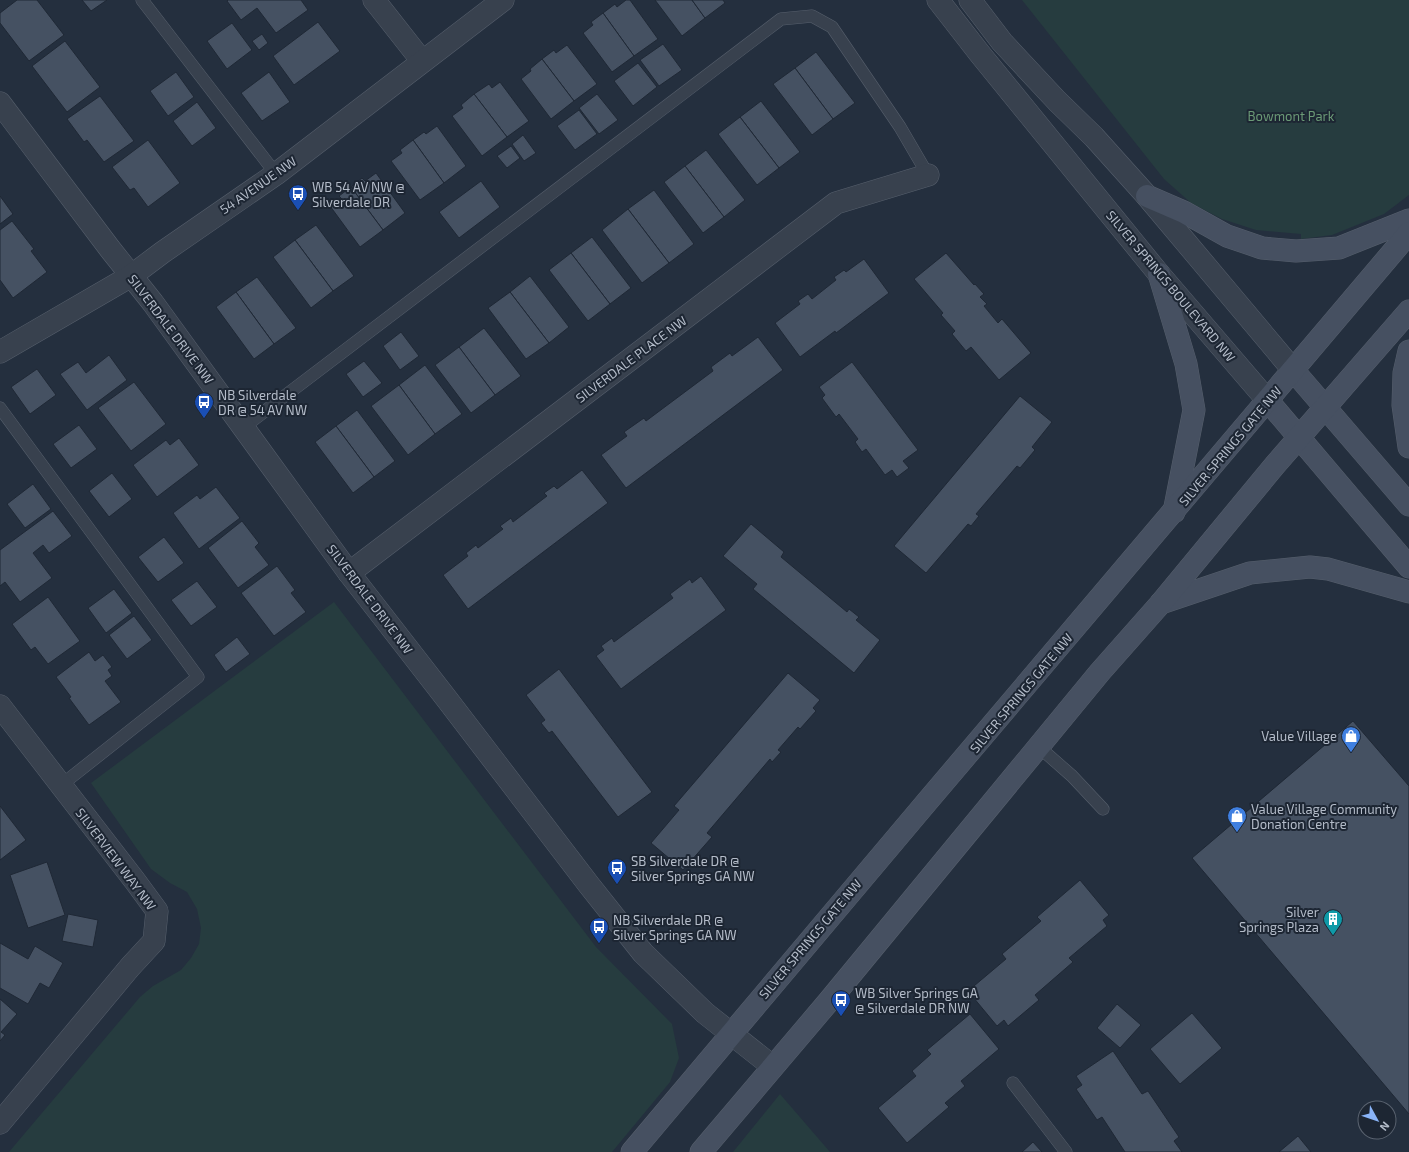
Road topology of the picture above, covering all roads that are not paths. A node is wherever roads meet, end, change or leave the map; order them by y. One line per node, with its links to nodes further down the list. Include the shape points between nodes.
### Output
1 (142, 0): 8 (lane)
2 (374, 0): 6 (street)
3 (503, 0): 6 (street, 54 AVENUE NW)
4 (938, 0): 13 (street, SILVER SPRINGS BOULEVARD NW)
5 (970, 0): 10 (street, via 1002,42)
6 (422, 61): 8 (street, 54 AVENUE NW)
7 (0, 103): 14 (street, SILVERDALE DRIVE NW)
8 (276, 174): 14 (street, 54 AVENUE NW)
9 (928, 175): 22 (lane, via 900,127 832,27 812,16 781,20); 28 (street, SILVERDALE PLACE NW, via 836,203)
10 (1147, 196): 11 (street, via 1184,212 1227,236 1262,248 1296,251 1339,248); 18 (street)
11 (1409, 220)
12 (1409, 233): 18 (street, SILVER SPRINGS GATE NW)
13 (1159, 274): 19 (street, SILVER SPRINGS BOULEVARD NW); 26 (street, via 1186,364 1194,410)
14 (131, 276): 17 (street, 54 AVENUE NW); 22 (street, SILVERDALE DRIVE NW)
15 (1409, 311): 21 (street)
16 (1409, 351): 24 (street, via 1404,373 1403,405)
17 (0, 352)
18 (1294, 370): 19 (street, SILVER SPRINGS GATE NW); 21 (street)
19 (1268, 401): 23 (street, SILVER SPRINGS BOULEVARD NW); 26 (street, SILVER SPRINGS GATE NW)
20 (0, 408): 33 (lane, via 198,677)
21 (1326, 408): 23 (street); 25 (street)
22 (244, 428): 28 (street, SILVERDALE DRIVE NW)
23 (1299, 438): 27 (street, SILVER SPRINGS BOULEVARD NW); 30 (street)
24 (1409, 447)
25 (1409, 505)
26 (1174, 513): 35 (street, SILVER SPRINGS GATE NW)
27 (1409, 567)
28 (349, 573): 35 (street, SILVERDALE DRIVE NW, via 643,953 705,1012)
29 (1409, 592): 30 (street, via 1328,569 1310,567 1250,573)
30 (1161, 603): 32 (street, via 1100,672)
31 (0, 706): 33 (street, SILVERVIEW WAY NW)
32 (1040, 747): 34 (lane); 36 (street)
33 (60, 786): 38 (street, SILVERVIEW WAY NW, via 157,911 154,941)
34 (1103, 809)
35 (732, 1033): 36 (street, SILVERDALE DRIVE NW); 39 (street, SILVER SPRINGS GATE NW)
36 (772, 1066): 40 (street)
37 (1013, 1083): 41 (lane)
38 (0, 1123)
39 (632, 1152)
40 (701, 1152)
41 (1066, 1152)

